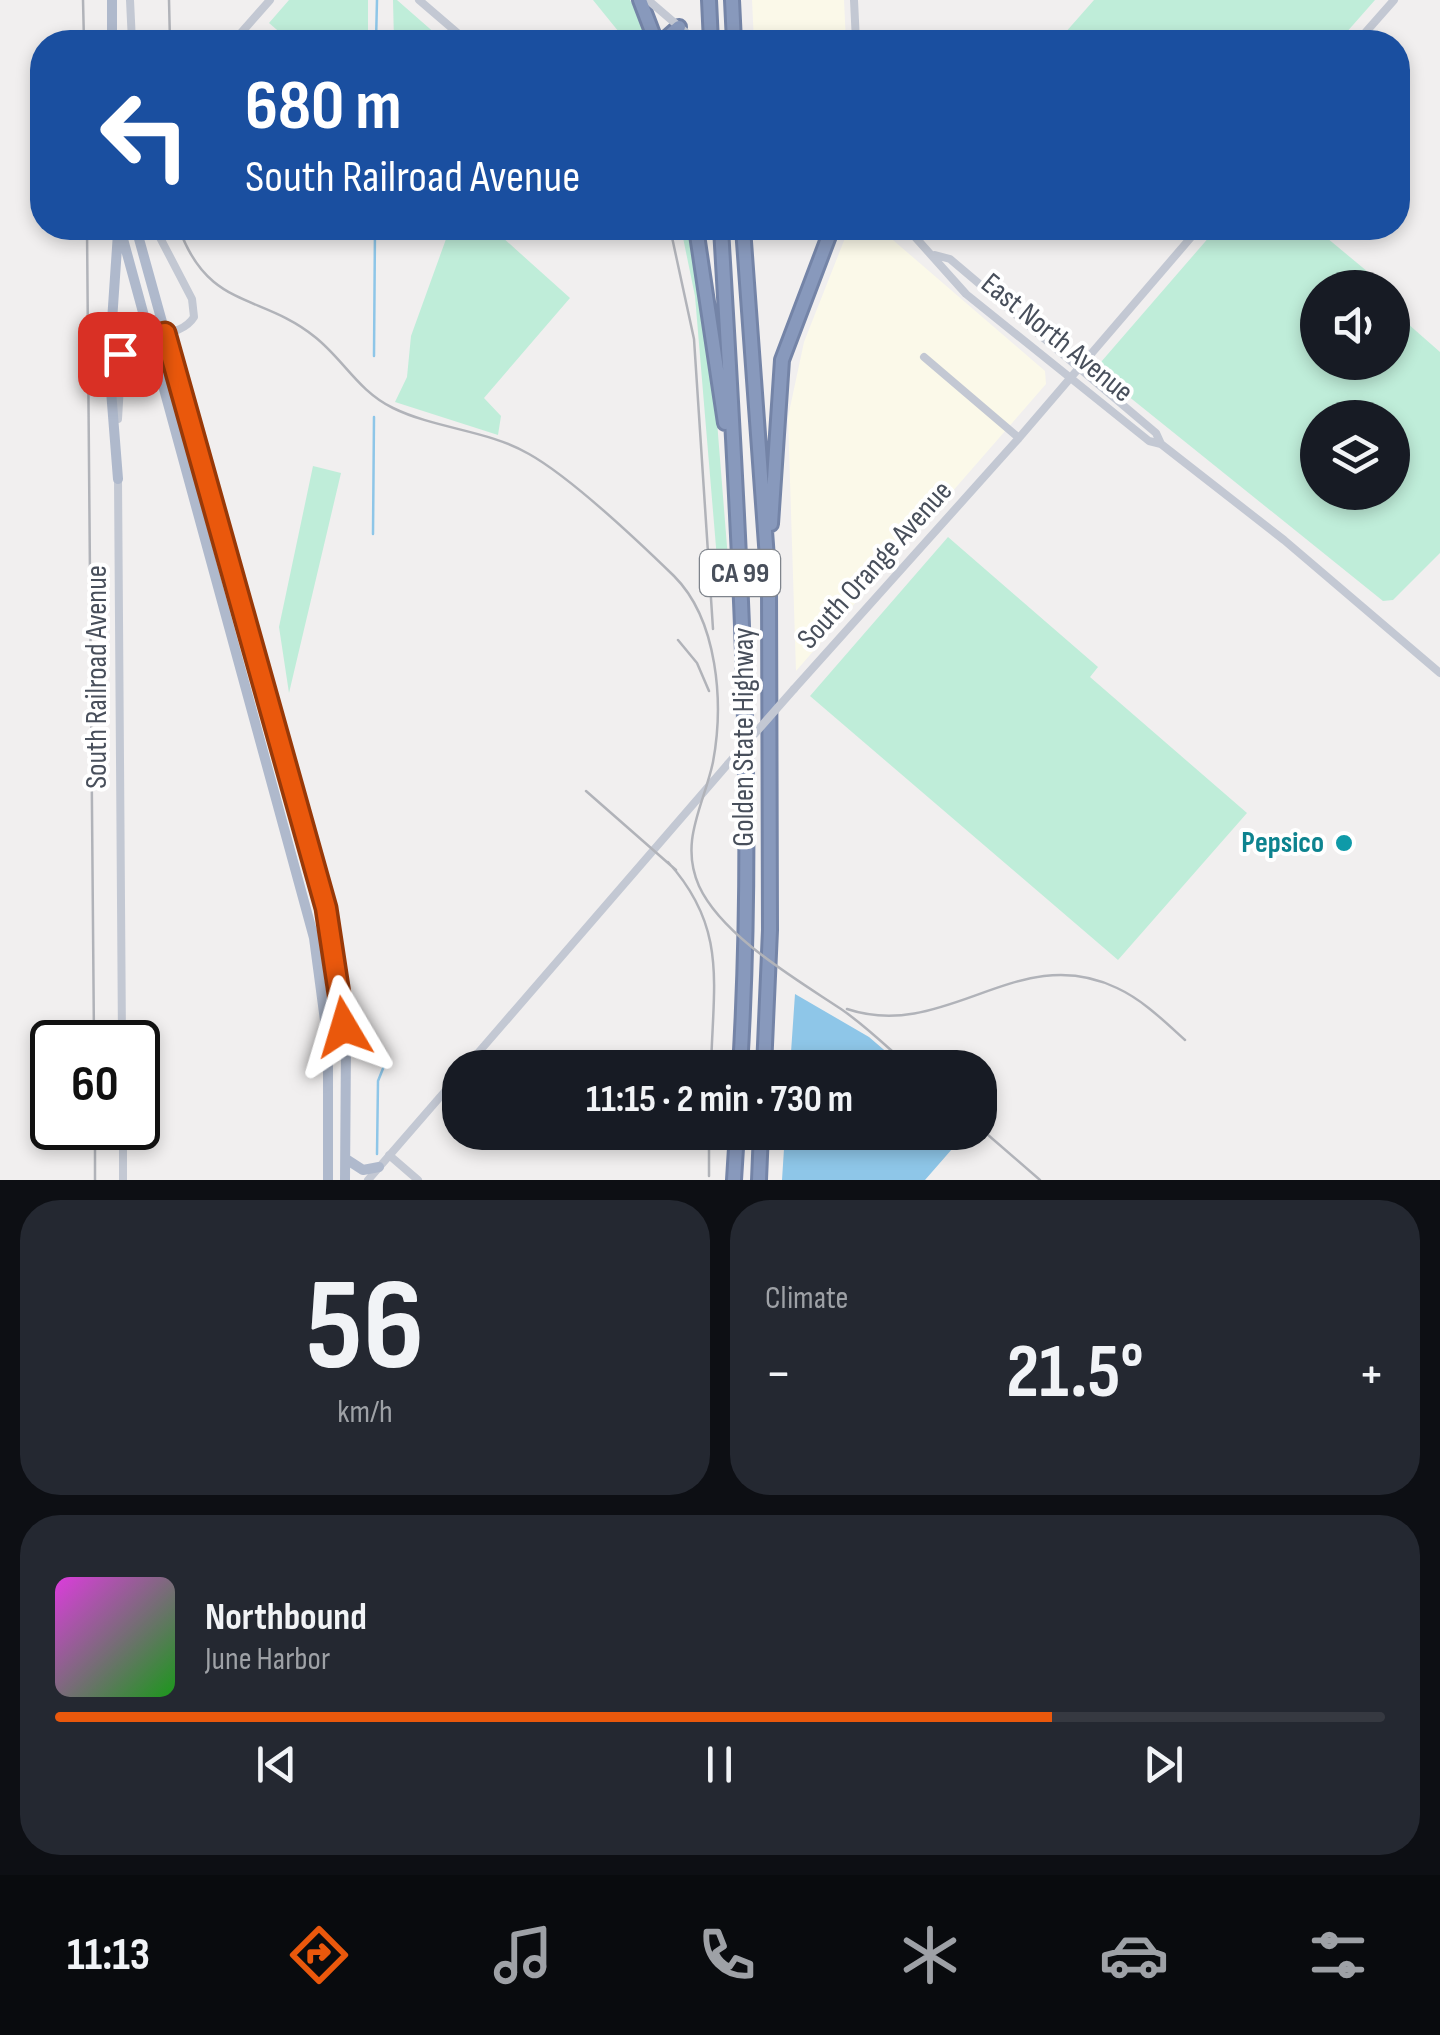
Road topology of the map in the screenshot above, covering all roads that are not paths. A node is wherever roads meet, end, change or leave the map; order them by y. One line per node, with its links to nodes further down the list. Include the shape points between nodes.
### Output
1 (112, 0): 12 (main road)
2 (130, 0): 13 (street)
3 (270, 0): 14 (street)
4 (419, 0): 15 (street)
5 (640, 0): 16 (highway)
6 (648, 0): 11 (street)
7 (708, 0): 19 (highway)
8 (732, 0): 20 (highway)
9 (854, 0): 21 (street)
10 (1394, 0): 22 (street)
11 (679, 27): 17 (highway); 18 (street)
12 (112, 30)
13 (131, 30)
14 (244, 30)
15 (454, 30)
16 (654, 30)
17 (675, 30)
18 (682, 30)
19 (710, 30)
20 (733, 30)
21 (855, 30)
22 (1368, 30)
23 (118, 240): 40 (main road, via 108,354)
24 (123, 240): 34 (main road)
25 (138, 240): 34 (main road)
26 (161, 240): 34 (street, via 195,310 187,326)
27 (698, 240): 41 (highway)
28 (722, 240): 41 (highway, Golden State Highway / CA 99)
29 (744, 240): 42 (highway, Golden State Highway / CA 99)
30 (827, 240): 42 (highway, via 778,377)
31 (919, 240): 33 (street, East North Avenue)
32 (1188, 240): 36 (street, South Orange Avenue)
33 (935, 255): 36 (street, East North Avenue, via 950,258); 37 (street, East North Avenue, via 940,270)
34 (156, 335): 40 (street, South Railroad Avenue, via 128,344 119,358); 53 (main road, via 332,936 346,1045); 56 (main road, via 314,938 328,1043)
35 (924, 357): 38 (street)
36 (1078, 368): 37 (street, South Orange Avenue); 39 (street, East North Avenue, via 1156,432)
37 (1069, 379): 38 (street, South Orange Avenue); 39 (street, East North Avenue, via 1148,441)
38 (1019, 438): 45 (street, South Orange Avenue, bridge)
39 (1161, 444): 43 (street, East North Avenue)
40 (118, 479): 44 (street, South Railroad Avenue)
41 (740, 549): 46 (highway, Golden State Highway / CA 99, via 749,919)
42 (769, 586): 47 (highway, Golden State Highway / CA 99)
43 (1440, 673)
44 (122, 1020)
45 (481, 1050)
46 (741, 1050)
47 (765, 1050)
48 (442, 1095): 52 (street)
49 (123, 1150): 55 (street)
50 (735, 1150): 60 (highway)
51 (760, 1150): 61 (highway)
52 (390, 1155): 54 (street); 59 (street)
53 (346, 1159): 54 (main road, via 363,1170); 57 (main road)
54 (379, 1167): 58 (street)
55 (123, 1180)
56 (328, 1180)
57 (346, 1180)
58 (368, 1180)
59 (418, 1180)
60 (734, 1180)
61 (759, 1180)

